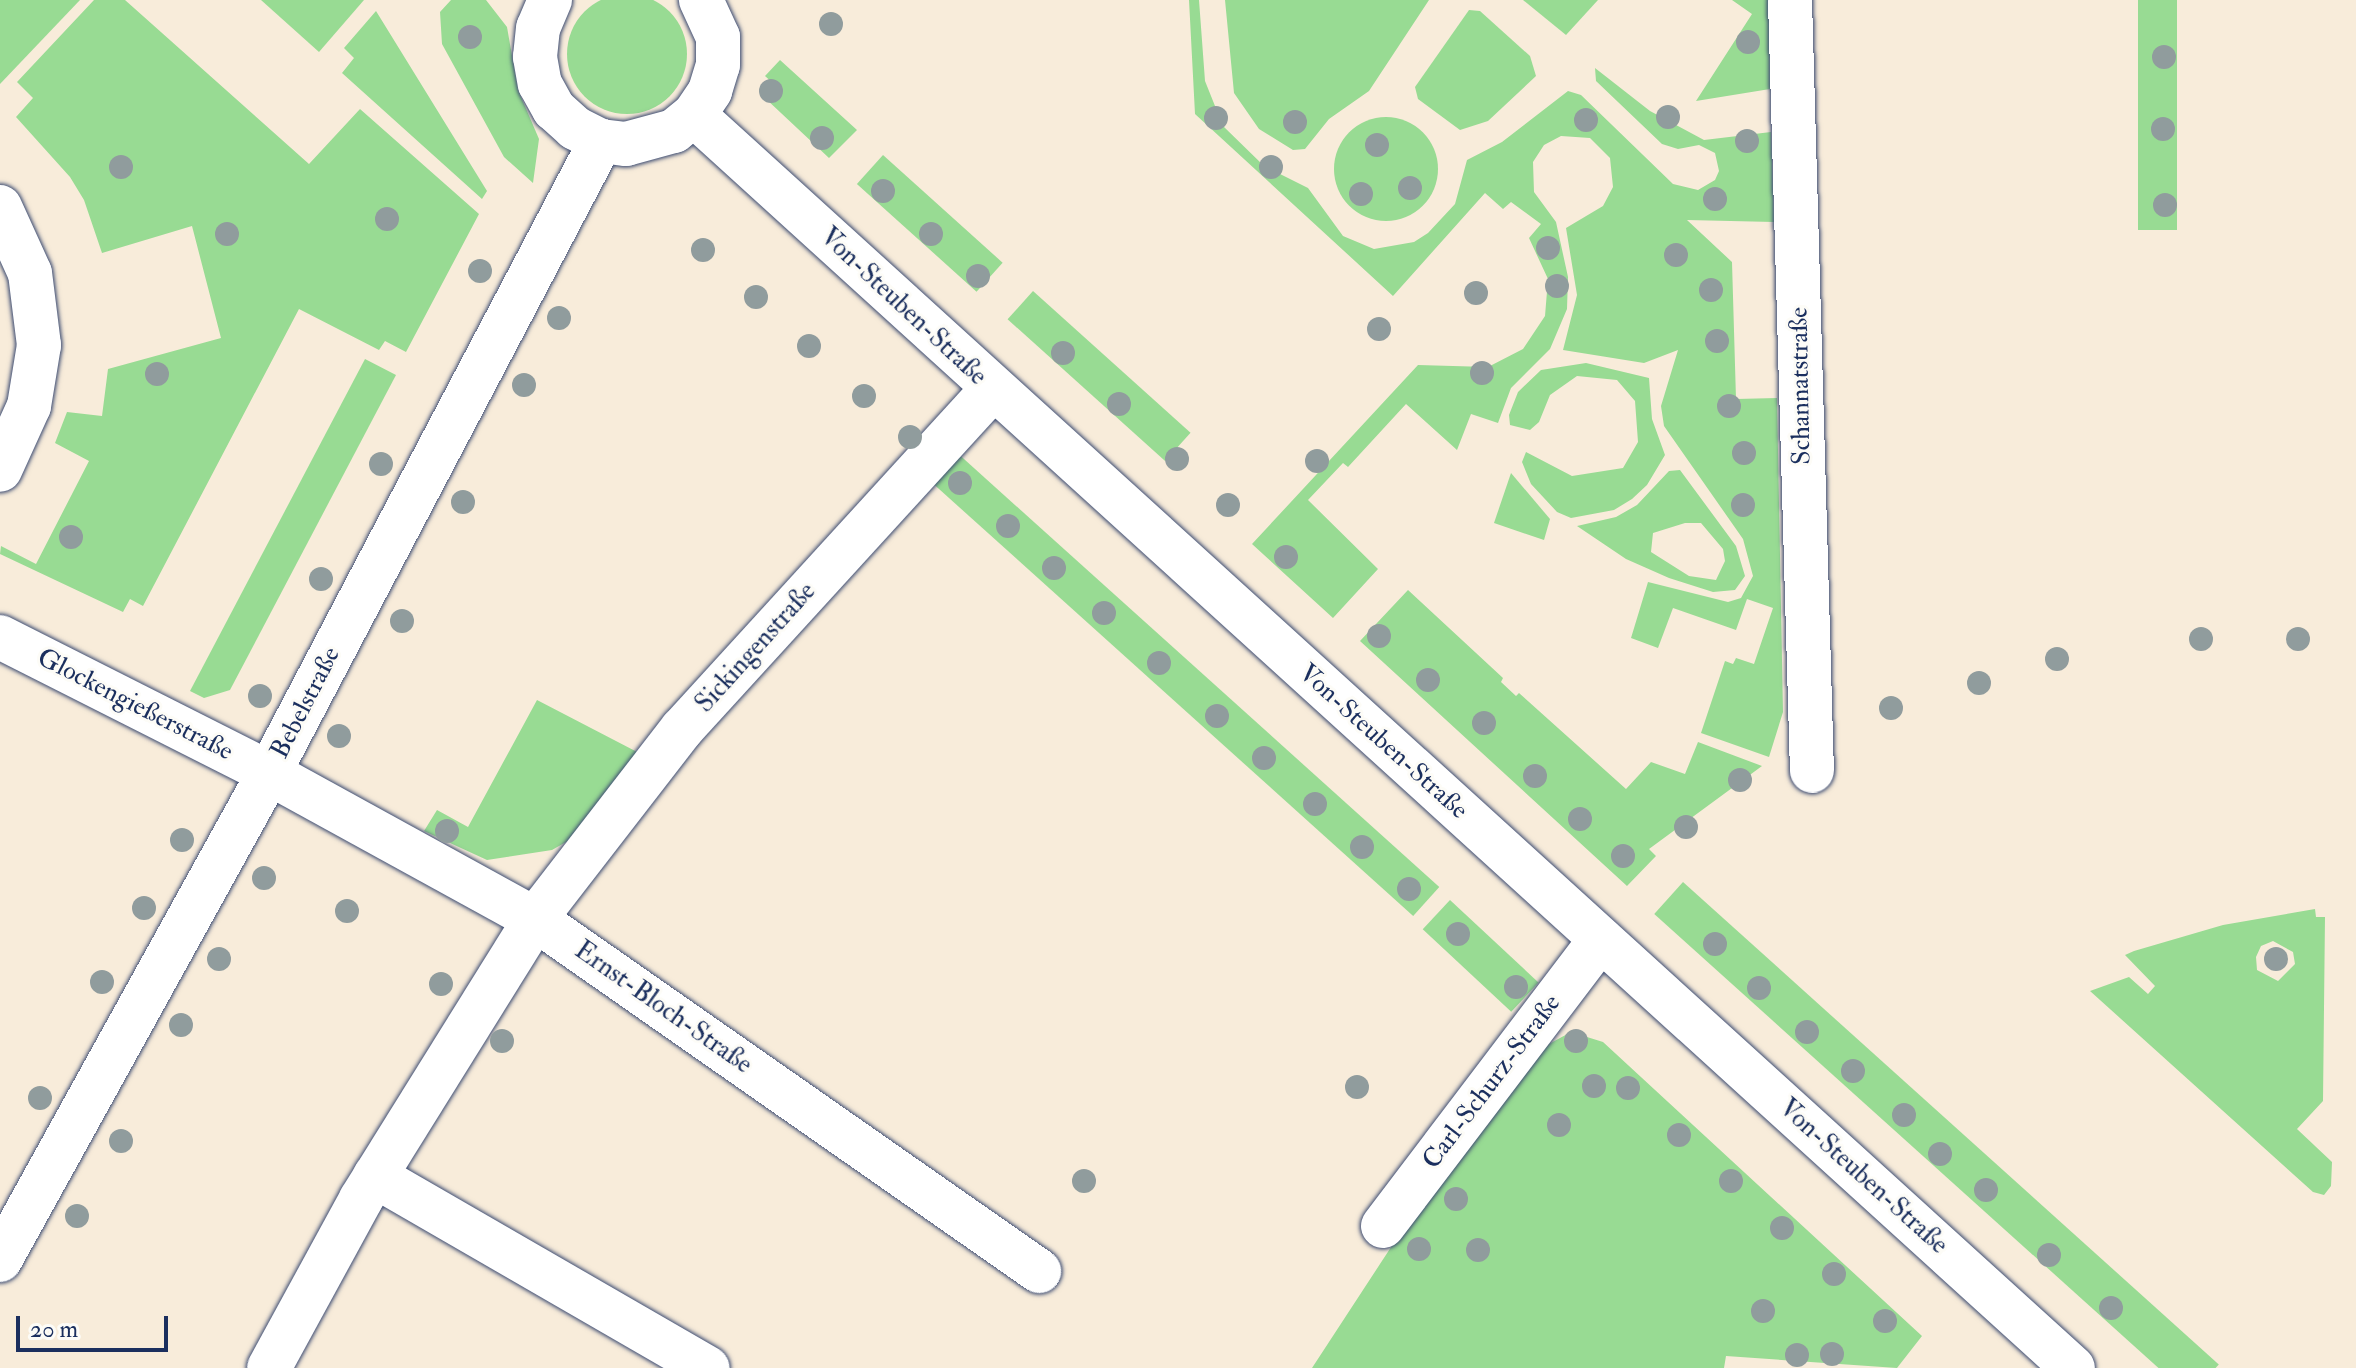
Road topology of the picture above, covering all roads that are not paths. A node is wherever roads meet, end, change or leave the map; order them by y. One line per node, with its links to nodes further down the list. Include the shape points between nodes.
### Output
1 (701, 0): 4 (street, via 718,37 718,65 710,91)
2 (1790, 0): 10 (street, Schannatstraße)
3 (544, 2): 5 (street, via 535,57 540,84 554,109)
4 (694, 115): 5 (street, via 651,141); 7 (street, Von-Steuben-Straße)
5 (601, 141): 11 (street, Bebelstraße)
6 (0, 207): 8 (street, via 30,273 39,333 32,396)
7 (992, 389): 12 (street, Sickingenstraße, via 682,729); 13 (street, Von-Steuben-Straße)
8 (0, 470)
9 (0, 637): 11 (street, Glockengießerstraße)
10 (1812, 771)
11 (269, 773): 12 (street, Ernst-Bloch-Straße); 16 (street, Bebelstraße)
12 (535, 919): 14 (street, Sickingenstraße); 17 (street, Ernst-Bloch-Straße)
13 (1601, 939): 15 (street, Carl-Schurz-Straße); 20 (street, Von-Steuben-Straße)
14 (375, 1176): 18 (street, Sickingenstraße); 19 (street)
15 (1383, 1226)
16 (0, 1260)
17 (1039, 1271)
18 (269, 1368)
19 (707, 1368)
20 (2073, 1368)

